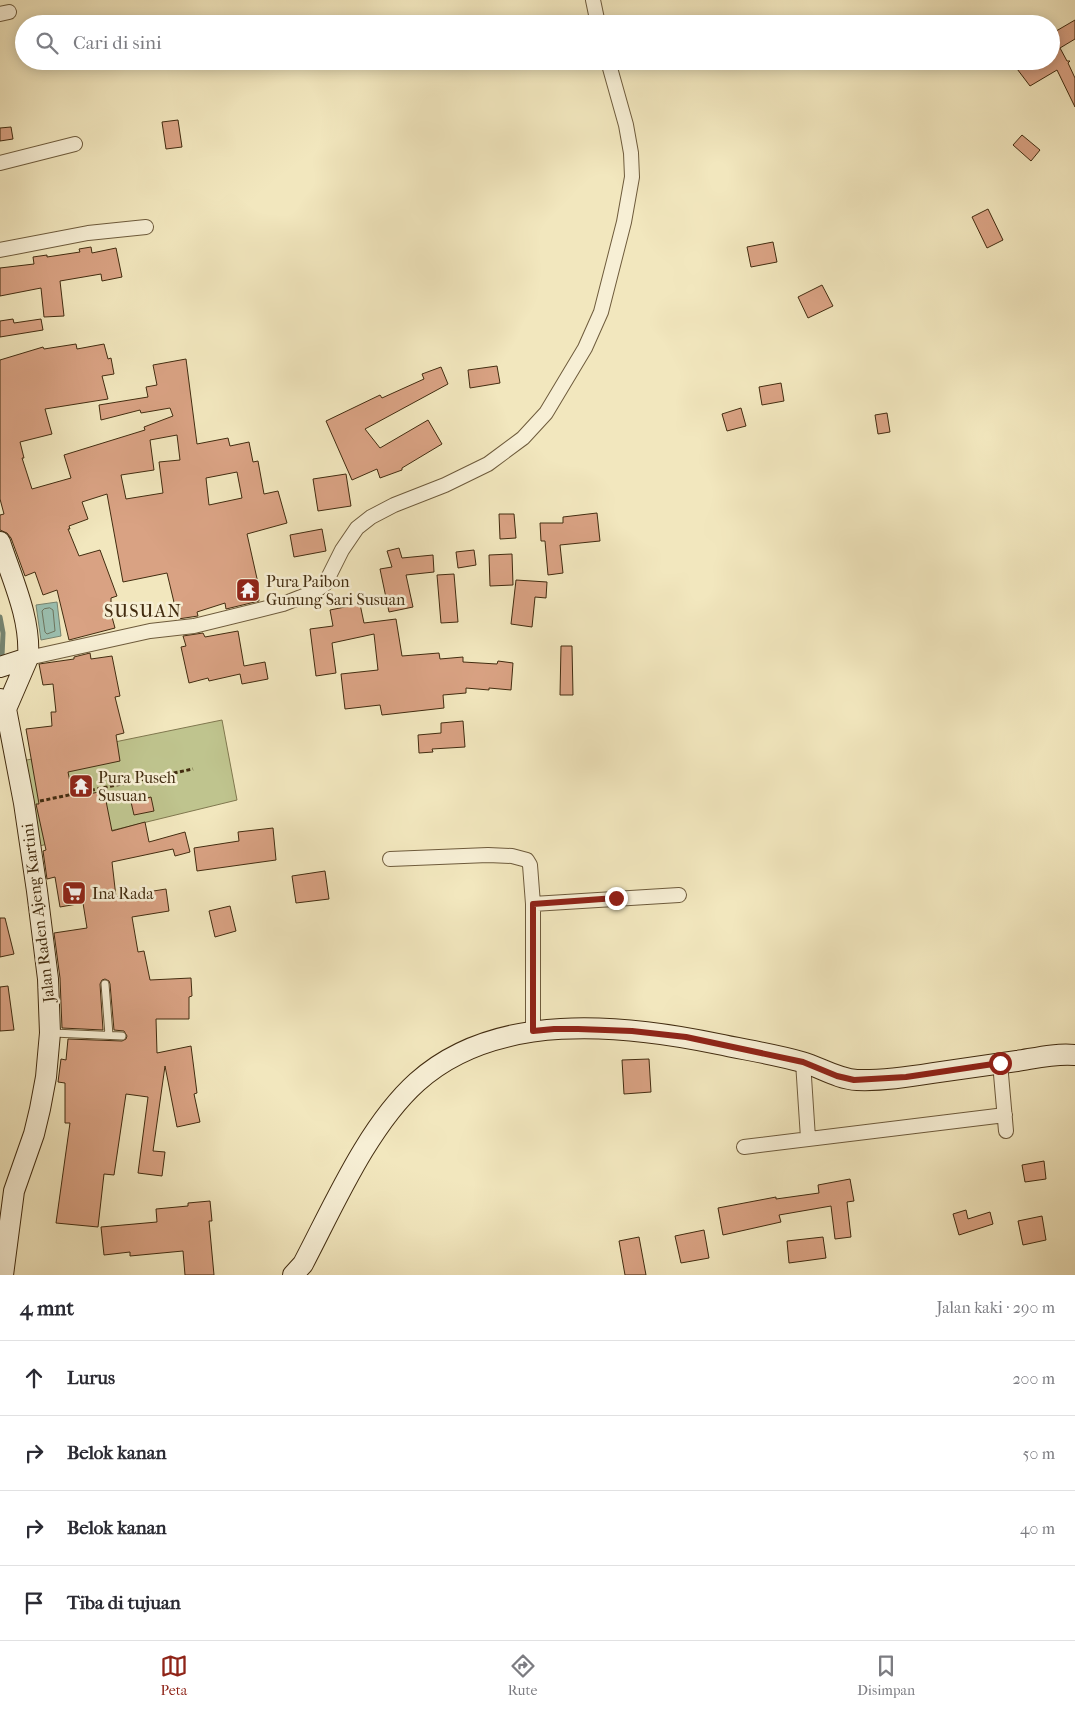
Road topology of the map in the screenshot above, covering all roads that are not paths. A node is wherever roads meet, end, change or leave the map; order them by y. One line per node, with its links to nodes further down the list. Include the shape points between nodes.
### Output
1 (593, 0): 2 (street)
2 (596, 15)
3 (611, 70): 9 (street, via 626,125 632,177 610,282 584,348 546,413 523,438 488,464 371,517 357,528 325,584 314,592 283,604 194,626 150,631)
4 (75, 144): 5 (street)
5 (0, 163)
6 (146, 228): 7 (street, via 88,233)
7 (0, 250)
8 (0, 542): 9 (street, via 24,617)
9 (28, 658): 10 (street); 11 (street)
10 (0, 668)
11 (3, 704): 17 (street, Jalan Raden Ajeng Kartini, via 24,803 48,979)
12 (390, 859): 14 (street, via 488,855 521,857 530,865)
13 (679, 895): 14 (street)
14 (533, 904): 16 (street)
15 (105, 984): 18 (lane)
16 (533, 1031): 21 (street, via 578,1029 686,1037); 29 (street, via 464,1051 416,1083 385,1118 356,1164 303,1264)
17 (50, 1033): 18 (lane); 27 (street, Jalan Raden Ajeng Kartini, via 40,1109 18,1175)
18 (109, 1036): 19 (lane)
19 (122, 1036)
20 (1075, 1055): 22 (street)
21 (803, 1062): 22 (street, via 854,1080 906,1077); 25 (street)
22 (1000, 1063): 23 (street)
23 (1005, 1115): 24 (street); 25 (street)
24 (1006, 1131)
25 (808, 1138): 26 (street)
26 (744, 1147)
27 (2, 1254): 28 (street, Jalan Raden Ajeng Kartini)
28 (4, 1275)
29 (293, 1275)

